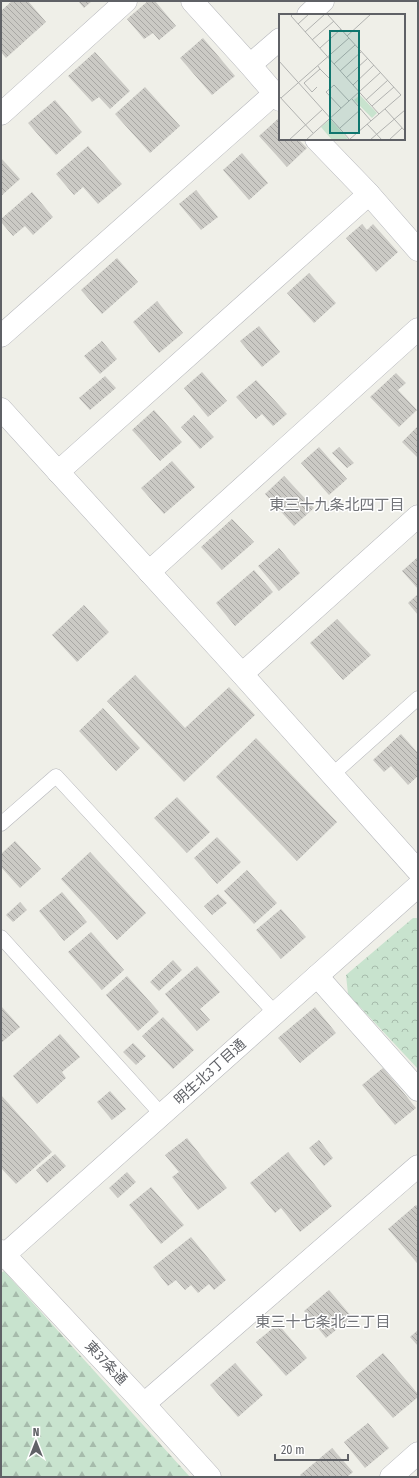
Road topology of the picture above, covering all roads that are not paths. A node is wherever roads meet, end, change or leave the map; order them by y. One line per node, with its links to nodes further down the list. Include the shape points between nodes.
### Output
1 (126, 1): 8 (street)
2 (192, 1): 6 (street)
3 (323, 1): 4 (street)
4 (309, 14)
5 (279, 40): 6 (street)
6 (250, 65): 7 (street)
7 (277, 97): 13 (street)
8 (1, 114)
9 (317, 140): 10 (street)
10 (369, 194): 11 (street); 15 (street)
11 (418, 250)
12 (418, 329): 17 (street)
13 (1, 336)
14 (1, 409): 15 (street)
15 (58, 472): 17 (street)
16 (418, 516): 18 (street)
17 (149, 572): 18 (street)
18 (242, 674): 20 (street)
19 (418, 698): 20 (lane)
20 (332, 775): 22 (street)
21 (1, 824): 26 (lane, via 56,776)
22 (418, 871)
23 (418, 886): 25 (street, 明生北3丁目通)
24 (1, 937): 28 (lane)
25 (317, 976): 26 (street, 明生北3丁目通); 27 (street)
26 (276, 1013): 28 (street, 明生北3丁目通)
27 (418, 1090)
28 (162, 1115): 30 (street, 明生北3丁目通)
29 (418, 1166): 31 (street)
30 (2, 1255): 31 (street, 東37条通)
31 (144, 1404): 33 (street, 東37条通)
32 (418, 1453): 34 (street)
33 (210, 1477)
34 (391, 1477)

